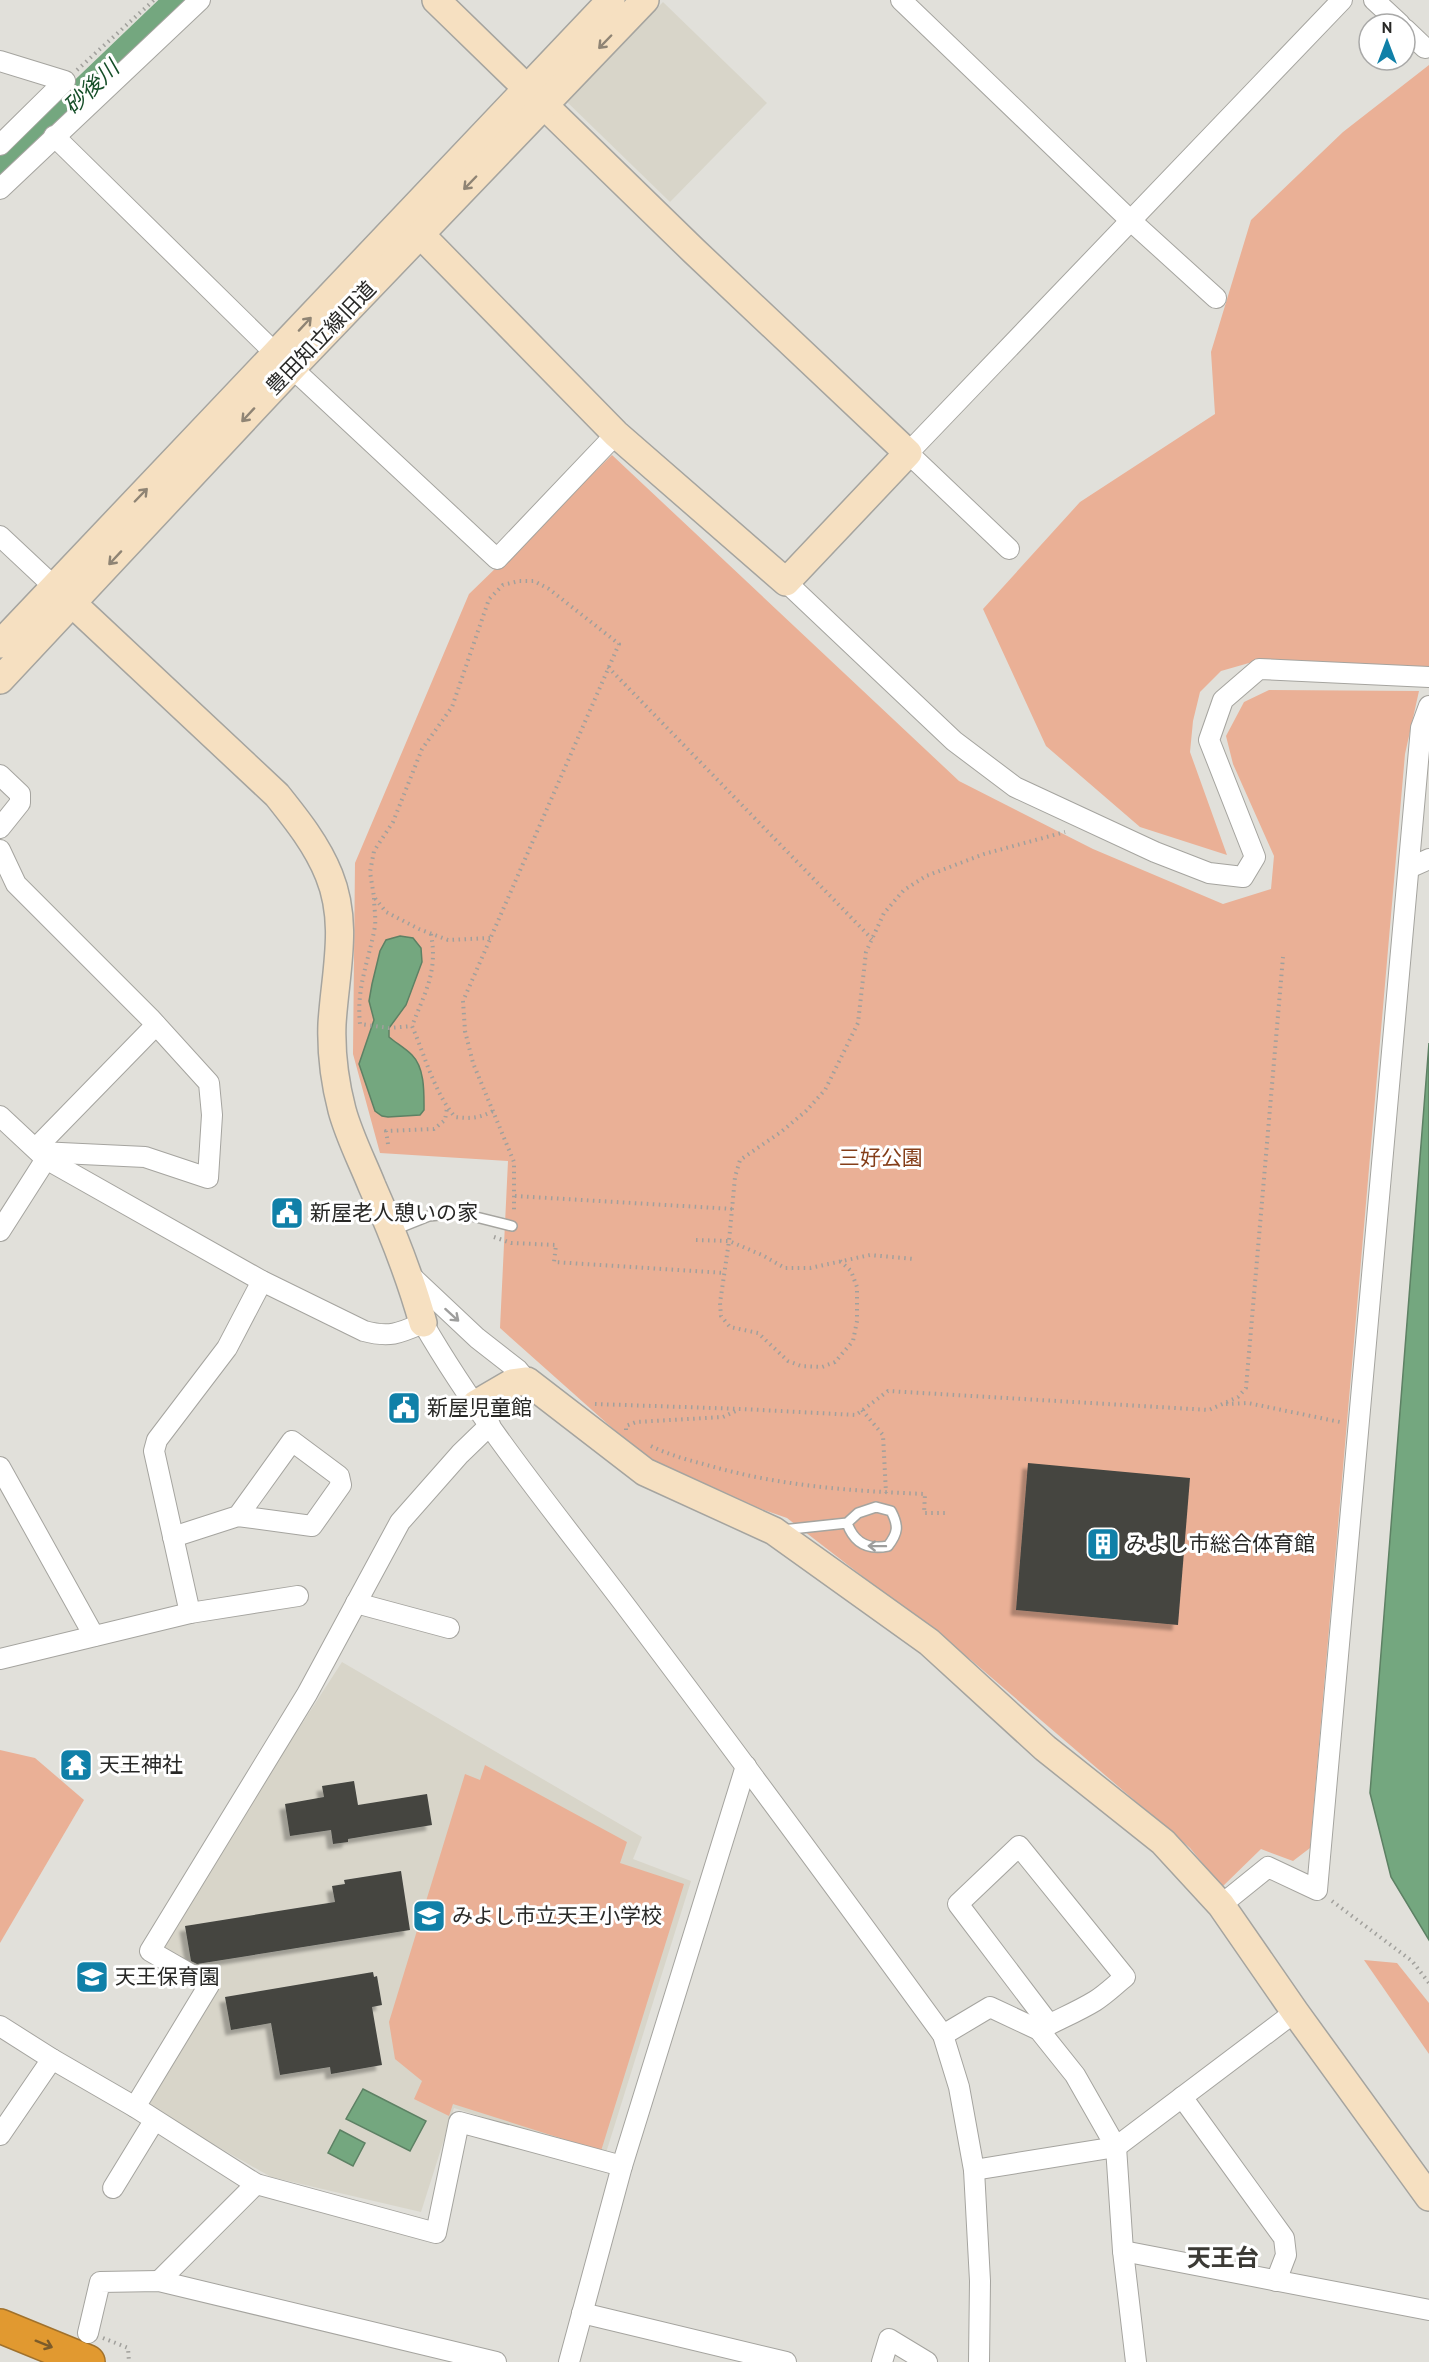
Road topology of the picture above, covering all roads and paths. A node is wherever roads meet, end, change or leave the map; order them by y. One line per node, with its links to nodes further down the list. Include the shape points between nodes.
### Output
1 (154, 0): 13 (path)
2 (200, 0): 15 (street)
3 (436, 0): 14 (street)
4 (610, 0): 14 (street, 豊田知立線旧道)
5 (645, 0): 14 (street, 豊田知立線旧道, one-way to 14)
6 (901, 0): 18 (street)
7 (1342, 0): 18 (street)
8 (1374, 0): 9 (street)
9 (1387, 12)
10 (1417, 40): 11 (street)
11 (1425, 48)
12 (0, 61): 13 (street)
13 (65, 81): 16 (street)
14 (535, 98): 19 (street, 豊田知立線旧道, one-way to 19); 21 (street, 豊田知立線旧道, one-way to 14); 23 (street)
15 (54, 136): 17 (street); 21 (street)
16 (0, 145)
17 (0, 189)
18 (1130, 220): 20 (street); 23 (street)
19 (420, 234): 21 (street, 豊田知立線旧道); 22 (street)
20 (1215, 298)
21 (284, 361): 22 (street, via 497,559); 27 (street, 豊田知立線旧道)
22 (616, 434): 26 (street)
23 (909, 453): 25 (street); 26 (street)
24 (0, 536): 27 (street)
25 (1009, 549)
26 (786, 582): 34 (street, via 985,766 1015,787)
27 (63, 595): 28 (street, 豊田知立線旧道); 31 (street, 豊田知立線旧道); 55 (street, via 277,795 321,855 340,924 341,951 332,1024 342,1110)
28 (0, 645)
29 (609, 667): 39 (path, via 619,644 549,589 534,581 503,585 489,599 452,707 422,749 393,822 374,851 370,872); 41 (path); 42 (path)
30 (1429, 676): 34 (street, via 1259,669 1223,700 1209,740 1255,857 1243,877 1209,873)
31 (0, 680)
32 (1429, 706): 38 (street, via 1421,728)
33 (0, 775): 35 (street, via 20,794 20,803)
34 (1095, 824): 42 (path, via 984,854 926,876 904,890 884,913)
35 (0, 828)
36 (0, 850): 44 (street, via 16,884)
37 (1429, 859): 38 (street)
38 (1409, 868): 72 (street)
39 (374, 897): 40 (path, via 386,912); 45 (path, via 375,924 361,979 360,1024)
40 (430, 933): 41 (path, via 448,940); 45 (path, via 435,955 432,971)
41 (490, 938): 47 (path, via 463,1001 473,1063)
42 (872, 939): 52 (path, via 866,952 858,1023 836,1070 807,1111 740,1160)
43 (1283, 957): 68 (path, via 1246,1388)
44 (156, 1025): 50 (street); 50 (street, via 209,1083 212,1115 208,1178 146,1157)
45 (412, 1026): 46 (path)
46 (447, 1107): 47 (path, via 455,1117 470,1119); 49 (path, via 446,1120 434,1129 386,1131)
47 (493, 1111): 51 (path, via 514,1162)
48 (0, 1116): 50 (street)
49 (388, 1144)
50 (41, 1153): 54 (street); 64 (street)
51 (515, 1196): 52 (path); 53 (path)
52 (733, 1209): 58 (path)
53 (512, 1226): 55 (lane, via 460,1213 429,1216); 59 (path)
54 (0, 1231)
55 (392, 1231): 63 (street)
56 (490, 1235): 59 (path)
57 (696, 1240): 58 (path)
58 (729, 1241): 61 (path, via 785,1268); 62 (path)
59 (511, 1243): 62 (path, via 556,1245 554,1262)
60 (914, 1259): 61 (path, via 870,1255)
61 (840, 1262): 62 (path, via 851,1271 857,1287 854,1341 835,1362 822,1367 788,1361 759,1333 730,1327 721,1316)
62 (725, 1273)
63 (410, 1275): 65 (street); 66 (street, one-way to 66)
64 (262, 1281): 65 (street, via 364,1331 396,1334); 81 (street, via 227,1348 157,1440 154,1451)
65 (423, 1323): 71 (street)
66 (527, 1381): 67 (street); 71 (street, via 512,1383)
67 (554, 1403): 69 (path); 80 (street, via 645,1472)
68 (1226, 1404): 70 (path, via 1209,1410 888,1391); 72 (path, via 1248,1403)
69 (742, 1409): 70 (path, via 856,1415); 73 (path, via 723,1417 636,1422 626,1426)
70 (862, 1410): 76 (path, via 883,1435)
71 (483, 1414): 83 (street, via 460,1454 400,1522); 88 (street)
72 (1359, 1426): 89 (street)
73 (627, 1434)
74 (646, 1443): 76 (path, via 665,1453 743,1476 808,1487)
75 (0, 1467): 86 (street)
76 (886, 1493): 77 (path, via 925,1494 924,1512)
77 (945, 1514)
78 (238, 1516): 78 (street, via 312,1526 341,1485 339,1476 292,1441); 81 (street)
79 (847, 1523): 79 (lane, one-way to 79, via 858,1512 876,1507 891,1511 897,1523 896,1535 888,1546 875,1548 863,1545); 80 (lane)
80 (774, 1531): 90 (street, via 929,1642 1045,1748 1163,1842)
81 (173, 1537): 84 (street)
82 (298, 1596): 84 (street)
83 (356, 1603): 85 (street); 98 (street, via 308,1694 150,1951 209,1985)
84 (190, 1613): 86 (street)
85 (449, 1628)
86 (94, 1636): 87 (street)
87 (0, 1659)
88 (746, 1766): 95 (street); 102 (street)
89 (1317, 1890): 90 (street, via 1268,1867); 91 (path, via 1413,1961)
90 (1221, 1905): 92 (street)
91 (1429, 1983)
92 (1295, 2012): 97 (street); 106 (street)
93 (0, 2026): 96 (street)
94 (1044, 2027): 94 (street, via 1095,2000 1125,1977 1019,1846 958,1904); 95 (street, via 990,2007); 101 (street)
95 (943, 2035): 103 (street, via 959,2087)
96 (52, 2059): 98 (street); 100 (street)
97 (1182, 2097): 101 (street); 109 (street, via 1284,2238 1286,2255)
98 (135, 2107): 99 (street)
99 (154, 2121): 104 (street); 105 (street)
100 (0, 2135)
101 (1116, 2146): 103 (street); 107 (street)
102 (622, 2166): 104 (street, via 459,2122 436,2233); 111 (street)
103 (974, 2170): 120 (street, via 980,2281)
104 (256, 2184): 108 (street)
105 (113, 2188)
106 (1429, 2197)
107 (1123, 2251): 109 (street); 121 (street)
108 (159, 2281): 113 (street, via 100,2282); 115 (street)
109 (1276, 2281): 110 (street)
110 (1429, 2310)
111 (582, 2313): 116 (street); 117 (street)
112 (0, 2326): 113 (highway, one-way to 113)
113 (88, 2347): 114 (path, via 128,2348)
114 (129, 2362)
115 (496, 2362)
116 (569, 2362)
117 (786, 2362)
118 (882, 2362): 119 (street, via 889,2338)
119 (927, 2362)
120 (979, 2362)
121 (1136, 2362)

